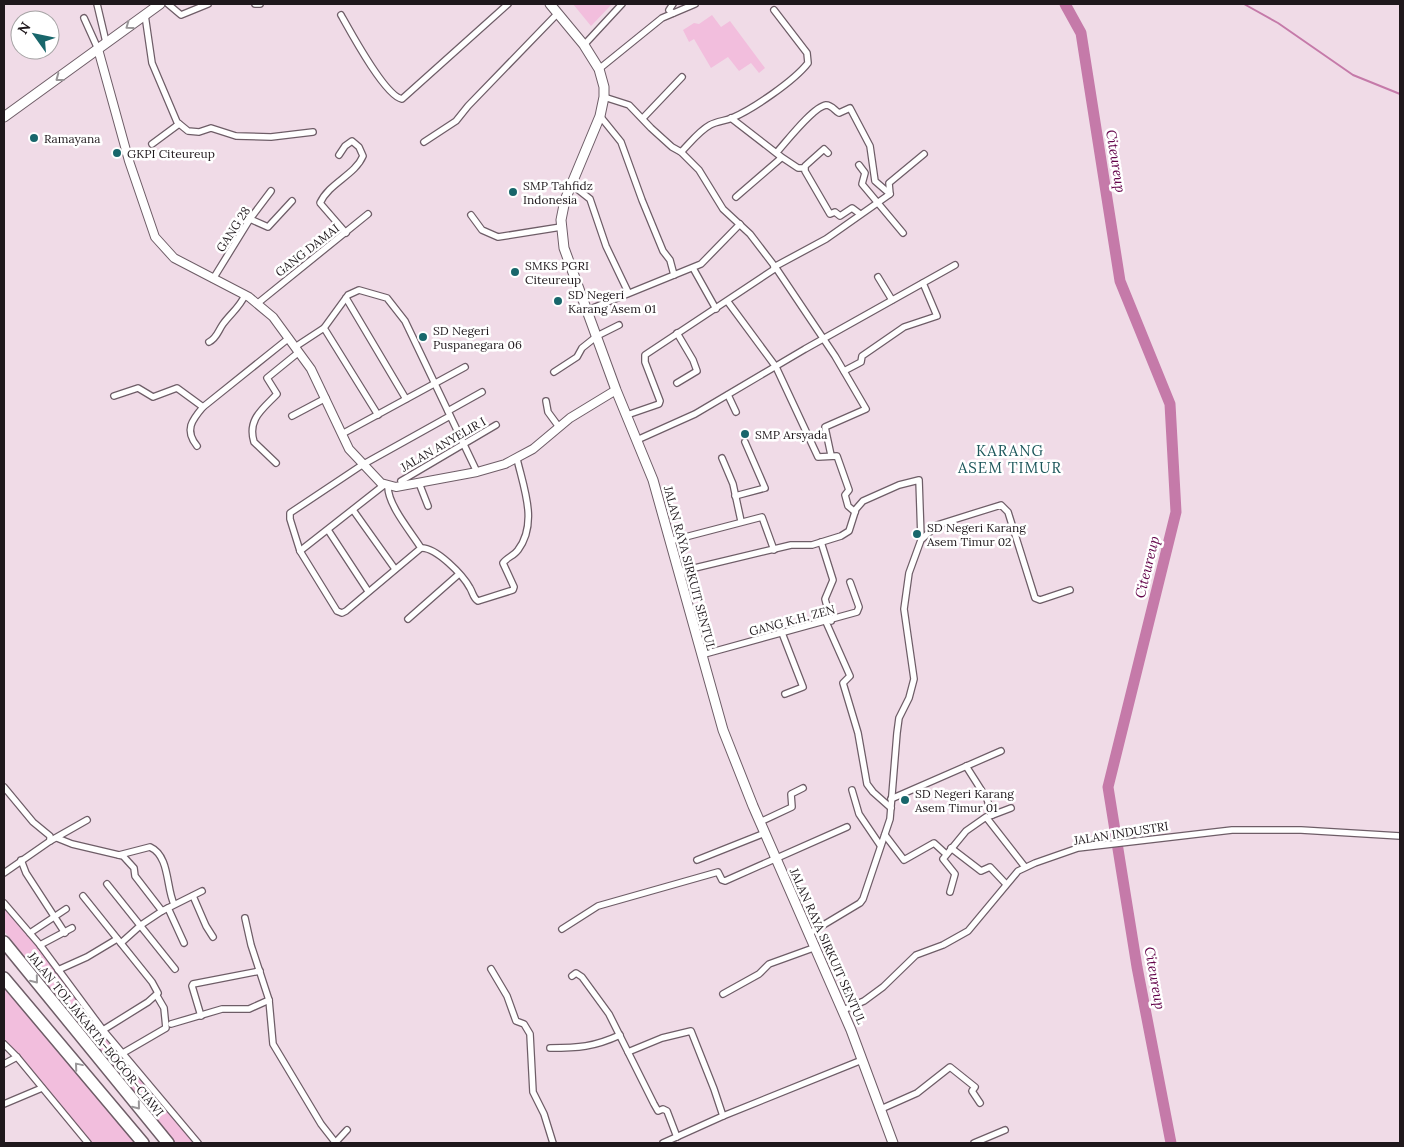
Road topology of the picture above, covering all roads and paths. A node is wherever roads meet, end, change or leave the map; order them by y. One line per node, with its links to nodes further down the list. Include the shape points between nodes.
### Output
1 (97, 4): 18 (street)
2 (160, 4): 15 (main road)
3 (168, 4): 4 (street, via 181,15)
4 (208, 4)
5 (255, 4): 6 (street)
6 (260, 4)
7 (508, 4): 16 (street, via 402,99 396,97 378,75)
8 (550, 4): 13 (main road, JALAN RAYA SIRKUIT SENTUL)
9 (622, 4): 19 (street)
10 (673, 4): 14 (street, via 669,10)
11 (695, 4): 14 (street)
12 (774, 10): 27 (street, via 807,53 808,63 776,90)
13 (558, 13): 19 (main road, JALAN RAYA SIRKUIT SENTUL); 30 (street, via 456,121)
14 (672, 13): 21 (street)
15 (145, 14): 18 (main road, one-way to 18); 28 (street, via 152,63)
16 (341, 15)
17 (84, 18): 20 (street)
18 (106, 42): 20 (main road)
19 (584, 45): 21 (main road, JALAN RAYA SIRKUIT SENTUL)
20 (98, 48): 25 (main road, one-way to 25); 58 (street, via 129,161 155,237 170,255)
21 (599, 69): 23 (main road, JALAN RAYA SIRKUIT SENTUL)
22 (682, 77): 26 (street)
23 (604, 97): 24 (main road, JALAN RAYA SIRKUIT SENTUL); 26 (street, via 624,102)
24 (600, 116): 39 (main road, JALAN RAYA SIRKUIT SENTUL); 56 (street, via 621,142)
25 (4, 117)
26 (644, 118): 32 (street, via 662,138)
27 (731, 118): 32 (street, via 705,128); 34 (street)
28 (179, 124): 29 (street, via 192,133 211,128 244,137); 31 (street)
29 (313, 132)
30 (424, 142)
31 (152, 144)
32 (681, 152): 49 (street, via 704,177 723,208)
33 (828, 153): 38 (street, via 824,149)
34 (778, 154): 38 (street, via 798,168); 41 (street, via 814,112 825,106 840,113 850,108 870,146 875,180); 42 (street, via 759,179)
35 (924, 154): 41 (street, via 889,183)
36 (339, 155): 51 (street, via 352,141 363,156 320,203)
37 (859, 165): 44 (street, via 865,173 862,184)
38 (804, 168): 46 (street, via 830,214 835,212 840,216 852,208)
39 (571, 184): 50 (main road, JALAN RAYA SIRKUIT SENTUL); 60 (street, via 590,199 606,246)
40 (271, 190): 48 (street, GANG 28)
41 (890, 194): 44 (street)
42 (736, 197)
43 (292, 201): 48 (street, via 268,227)
44 (879, 202): 46 (street); 52 (street)
45 (368, 214): 51 (street, GANG DAMAI)
46 (860, 214): 54 (street, via 826,239)
47 (471, 215): 50 (street, via 482,230 498,237)
48 (250, 219): 58 (street, GANG 28)
49 (740, 224): 54 (street); 55 (street, via 701,264)
50 (561, 227): 67 (main road, JALAN RAYA SIRKUIT SENTUL, via 567,258)
51 (346, 233): 65 (street, GANG DAMAI)
52 (903, 233)
53 (955, 264): 59 (street)
54 (775, 267): 64 (street); 73 (street)
55 (693, 268): 56 (street); 66 (street)
56 (674, 274): 60 (street)
57 (878, 277): 63 (street)
58 (213, 279): 61 (street)
59 (923, 283): 63 (street); 78 (street, via 937,315 904,327 862,356 861,362)
60 (628, 292): 67 (street)
61 (245, 295): 65 (street); 74 (street, via 238,309)
62 (346, 298): 69 (street); 81 (street, via 354,291 364,291 387,298 396,307 423,356); 87 (street)
63 (892, 300): 73 (street)
64 (728, 302): 66 (street); 77 (street)
65 (258, 303): 72 (street)
66 (716, 309): 70 (street)
67 (588, 310): 71 (main road, JALAN RAYA SIRKUIT SENTUL)
68 (619, 325): 71 (street)
69 (324, 328): 75 (street); 92 (street)
70 (677, 333): 80 (street, via 697,371); 93 (street, via 644,358 659,404)
71 (597, 336): 79 (street, via 582,348 577,357); 82 (main road, JALAN RAYA SIRKUIT SENTUL)
72 (289, 338): 75 (street); 89 (street)
73 (822, 339): 77 (street); 78 (street)
74 (209, 342)
75 (297, 349): 86 (street); 105 (street, via 267,378 277,394 257,413 252,423 254,442)
76 (465, 367): 81 (street)
77 (776, 367): 84 (street); 102 (street, via 818,457)
78 (844, 371): 102 (street, via 866,409 824,427)
79 (554, 372)
80 (676, 383)
81 (434, 384): 87 (street); 91 (street)
82 (616, 390): 93 (main road, JALAN RAYA SIRKUIT SENTUL); 96 (street)
83 (482, 392): 91 (street)
84 (728, 395): 90 (street); 98 (street)
85 (114, 396): 89 (street, via 138,388 153,397 177,388)
86 (326, 398): 94 (street); 97 (street)
87 (406, 399): 92 (street)
88 (546, 401): 96 (street, via 548,412)
89 (203, 407): 101 (street, via 190,426 190,436)
90 (736, 412)
91 (449, 414): 100 (street); 106 (street)
92 (378, 415): 97 (street)
93 (627, 415): 98 (main road, JALAN RAYA SIRKUIT SENTUL)
94 (292, 416)
95 (496, 425): 100 (street, JALAN ANYELIR I)
96 (559, 427): 104 (street)
97 (342, 434): 106 (street, via 348,449)
98 (637, 440): 118 (main road, JALAN RAYA SIRKUIT SENTUL, via 653,480)
99 (745, 442): 111 (street, via 765,488)
100 (464, 444): 107 (street); 108 (street, JALAN ANYELIR I)
101 (197, 446)
102 (831, 455): 114 (street, via 837,456 841,464 849,490 845,495 846,502)
103 (722, 458): 111 (street)
104 (517, 459): 107 (street); 125 (street, via 529,519 528,534 516,553 504,563 514,589 478,601)
105 (276, 463)
106 (362, 464): 110 (street); 122 (street, via 291,512 290,519)
107 (477, 472): 109 (street)
108 (401, 481)
109 (419, 483): 110 (street); 112 (street)
110 (386, 486): 113 (street); 120 (street, via 394,505)
111 (735, 496): 115 (street)
112 (428, 506)
113 (353, 510): 116 (street); 123 (street)
114 (855, 512): 117 (street, via 866,500 918,480); 119 (street, via 848,532)
115 (741, 521): 118 (street); 121 (street, via 762,517)
116 (328, 530): 122 (street); 128 (street)
117 (920, 540): 127 (street, via 937,525 1001,505 1008,512 1035,598 1040,600); 139 (street, via 909,573 904,609 914,680 910,698 899,718)
118 (670, 541): 124 (main road, JALAN RAYA SIRKUIT SENTUL)
119 (821, 542): 121 (street); 130 (street, via 833,580 825,599)
120 (422, 548): 123 (street); 125 (street, via 433,550)
121 (774, 550): 124 (street)
122 (300, 551): 128 (street, via 337,611 346,611)
123 (395, 569): 128 (street)
124 (678, 572): 132 (main road, JALAN RAYA SIRKUIT SENTUL)
125 (459, 574): 129 (street)
126 (850, 582): 130 (street, GANG K.H. ZEN, via 859,611)
127 (1070, 590)
128 (368, 591)
129 (408, 619)
130 (829, 622): 131 (street, GANG K.H. ZEN); 140 (street, via 850,676 843,683 858,733 867,784)
131 (782, 633): 132 (street, GANG K.H. ZEN); 133 (street, via 803,687)
132 (701, 655): 144 (main road, JALAN RAYA SIRKUIT SENTUL, via 723,730)
133 (785, 694)
134 (1001, 751): 135 (street)
135 (966, 766): 139 (street); 142 (street, via 987,799)
136 (4, 787): 150 (street, via 33,822 48,834)
137 (803, 788): 144 (street, via 791,794 792,807)
138 (852, 790): 151 (street, via 859,814)
139 (891, 799): 140 (street)
140 (891, 808): 147 (street)
141 (1011, 808): 142 (street)
142 (989, 816): 152 (street, via 966,831); 158 (street)
143 (87, 820): 149 (street)
144 (760, 822): 146 (main road, JALAN RAYA SIRKUIT SENTUL)
145 (847, 827): 157 (street)
146 (765, 833): 156 (street); 157 (main road, JALAN RAYA SIRKUIT SENTUL)
147 (884, 835): 151 (street); 153 (street, via 904,860 934,843)
148 (1400, 836): 158 (street, JALAN INDUSTRI, via 1259,829 1203,832 1095,844)
149 (57, 838): 150 (street); 154 (street)
150 (50, 841): 155 (street)
151 (880, 846): 177 (street, via 860,903)
152 (951, 848): 153 (street); 161 (street, via 981,871 990,867)
153 (946, 854): 163 (street, via 943,862 955,875)
154 (119, 855): 167 (street, via 154,849 165,870); 169 (street, via 130,862 135,876)
155 (21, 860): 159 (street); 170 (street)
156 (697, 860)
157 (777, 860): 174 (street, via 726,881 718,872 598,906); 177 (main road, JALAN RAYA SIRKUIT SENTUL)
158 (1025, 867): 161 (street, JALAN INDUSTRI)
159 (4, 873)
160 (107, 884): 172 (street)
161 (1006, 884): 193 (street, JALAN INDUSTRI, via 973,927 943,945 916,955 883,987 864,1001)
162 (202, 891): 165 (street)
163 (950, 892)
164 (84, 896): 179 (street)
165 (193, 896): 167 (street); 178 (street)
166 (4, 903): 175 (street)
167 (174, 904): 169 (street)
168 (66, 909): 170 (street)
169 (165, 910): 172 (street); 181 (street)
170 (55, 916): 175 (street); 176 (street)
171 (245, 918): 187 (street)
172 (141, 925): 179 (street); 184 (street)
173 (72, 928): 176 (street)
174 (562, 929)
175 (30, 932): 182 (street)
176 (65, 933): 182 (street)
177 (810, 933): 183 (main road, JALAN RAYA SIRKUIT SENTUL)
178 (213, 937)
179 (119, 941): 186 (street); 191 (street, via 157,989)
180 (4, 942): 215 (highway, JALAN TOL JAKARTA–BOGOR–CIAWI, one-way to 215)
181 (184, 943)
182 (40, 945): 186 (street)
183 (816, 947): 190 (street, via 769,964 759,974); 193 (main road, JALAN RAYA SIRKUIT SENTUL)
184 (175, 969)
185 (491, 969): 218 (street, via 507,996 516,1021 524,1024 530,1034 533,1092)
186 (58, 970): 196 (street)
187 (260, 971): 192 (street); 194 (street, via 194,984)
188 (572, 976): 197 (street, via 576,973 588,983)
189 (4, 978): 214 (highway, one-way to 189)
190 (722, 994)
191 (157, 996): 196 (street); 201 (street, via 164,1008 166,1028)
192 (269, 1000): 194 (street, via 248,1009 222,1009); 217 (street, via 273,1044)
193 (843, 1010): 203 (main road, JALAN RAYA SIRKUIT SENTUL)
194 (201, 1016): 195 (street)
195 (171, 1024)
196 (103, 1030): 201 (street)
197 (620, 1035): 199 (street, via 580,1049); 200 (street)
198 (4, 1044): 202 (street)
199 (550, 1048)
200 (628, 1052): 209 (street, via 662,1038 691,1031); 212 (street, via 657,1109 667,1111)
201 (123, 1053): 216 (street)
202 (17, 1057): 204 (street); 205 (street)
203 (862, 1060): 208 (main road, JALAN RAYA SIRKUIT SENTUL); 209 (street)
204 (4, 1064)
205 (42, 1088): 207 (street); 213 (street)
206 (980, 1103): 208 (street, via 972,1091 975,1087 950,1067 917,1093)
207 (4, 1104)
208 (881, 1109): 220 (main road, JALAN RAYA SIRKUIT SENTUL)
209 (723, 1116): 212 (street)
210 (347, 1130): 217 (street)
211 (1005, 1130): 221 (street)
212 (678, 1137): 219 (street)
213 (88, 1143)
214 (142, 1143)
215 (168, 1143)
216 (198, 1143)
217 (335, 1143)
218 (553, 1143)
219 (663, 1143)
220 (894, 1143)
221 (974, 1143)

